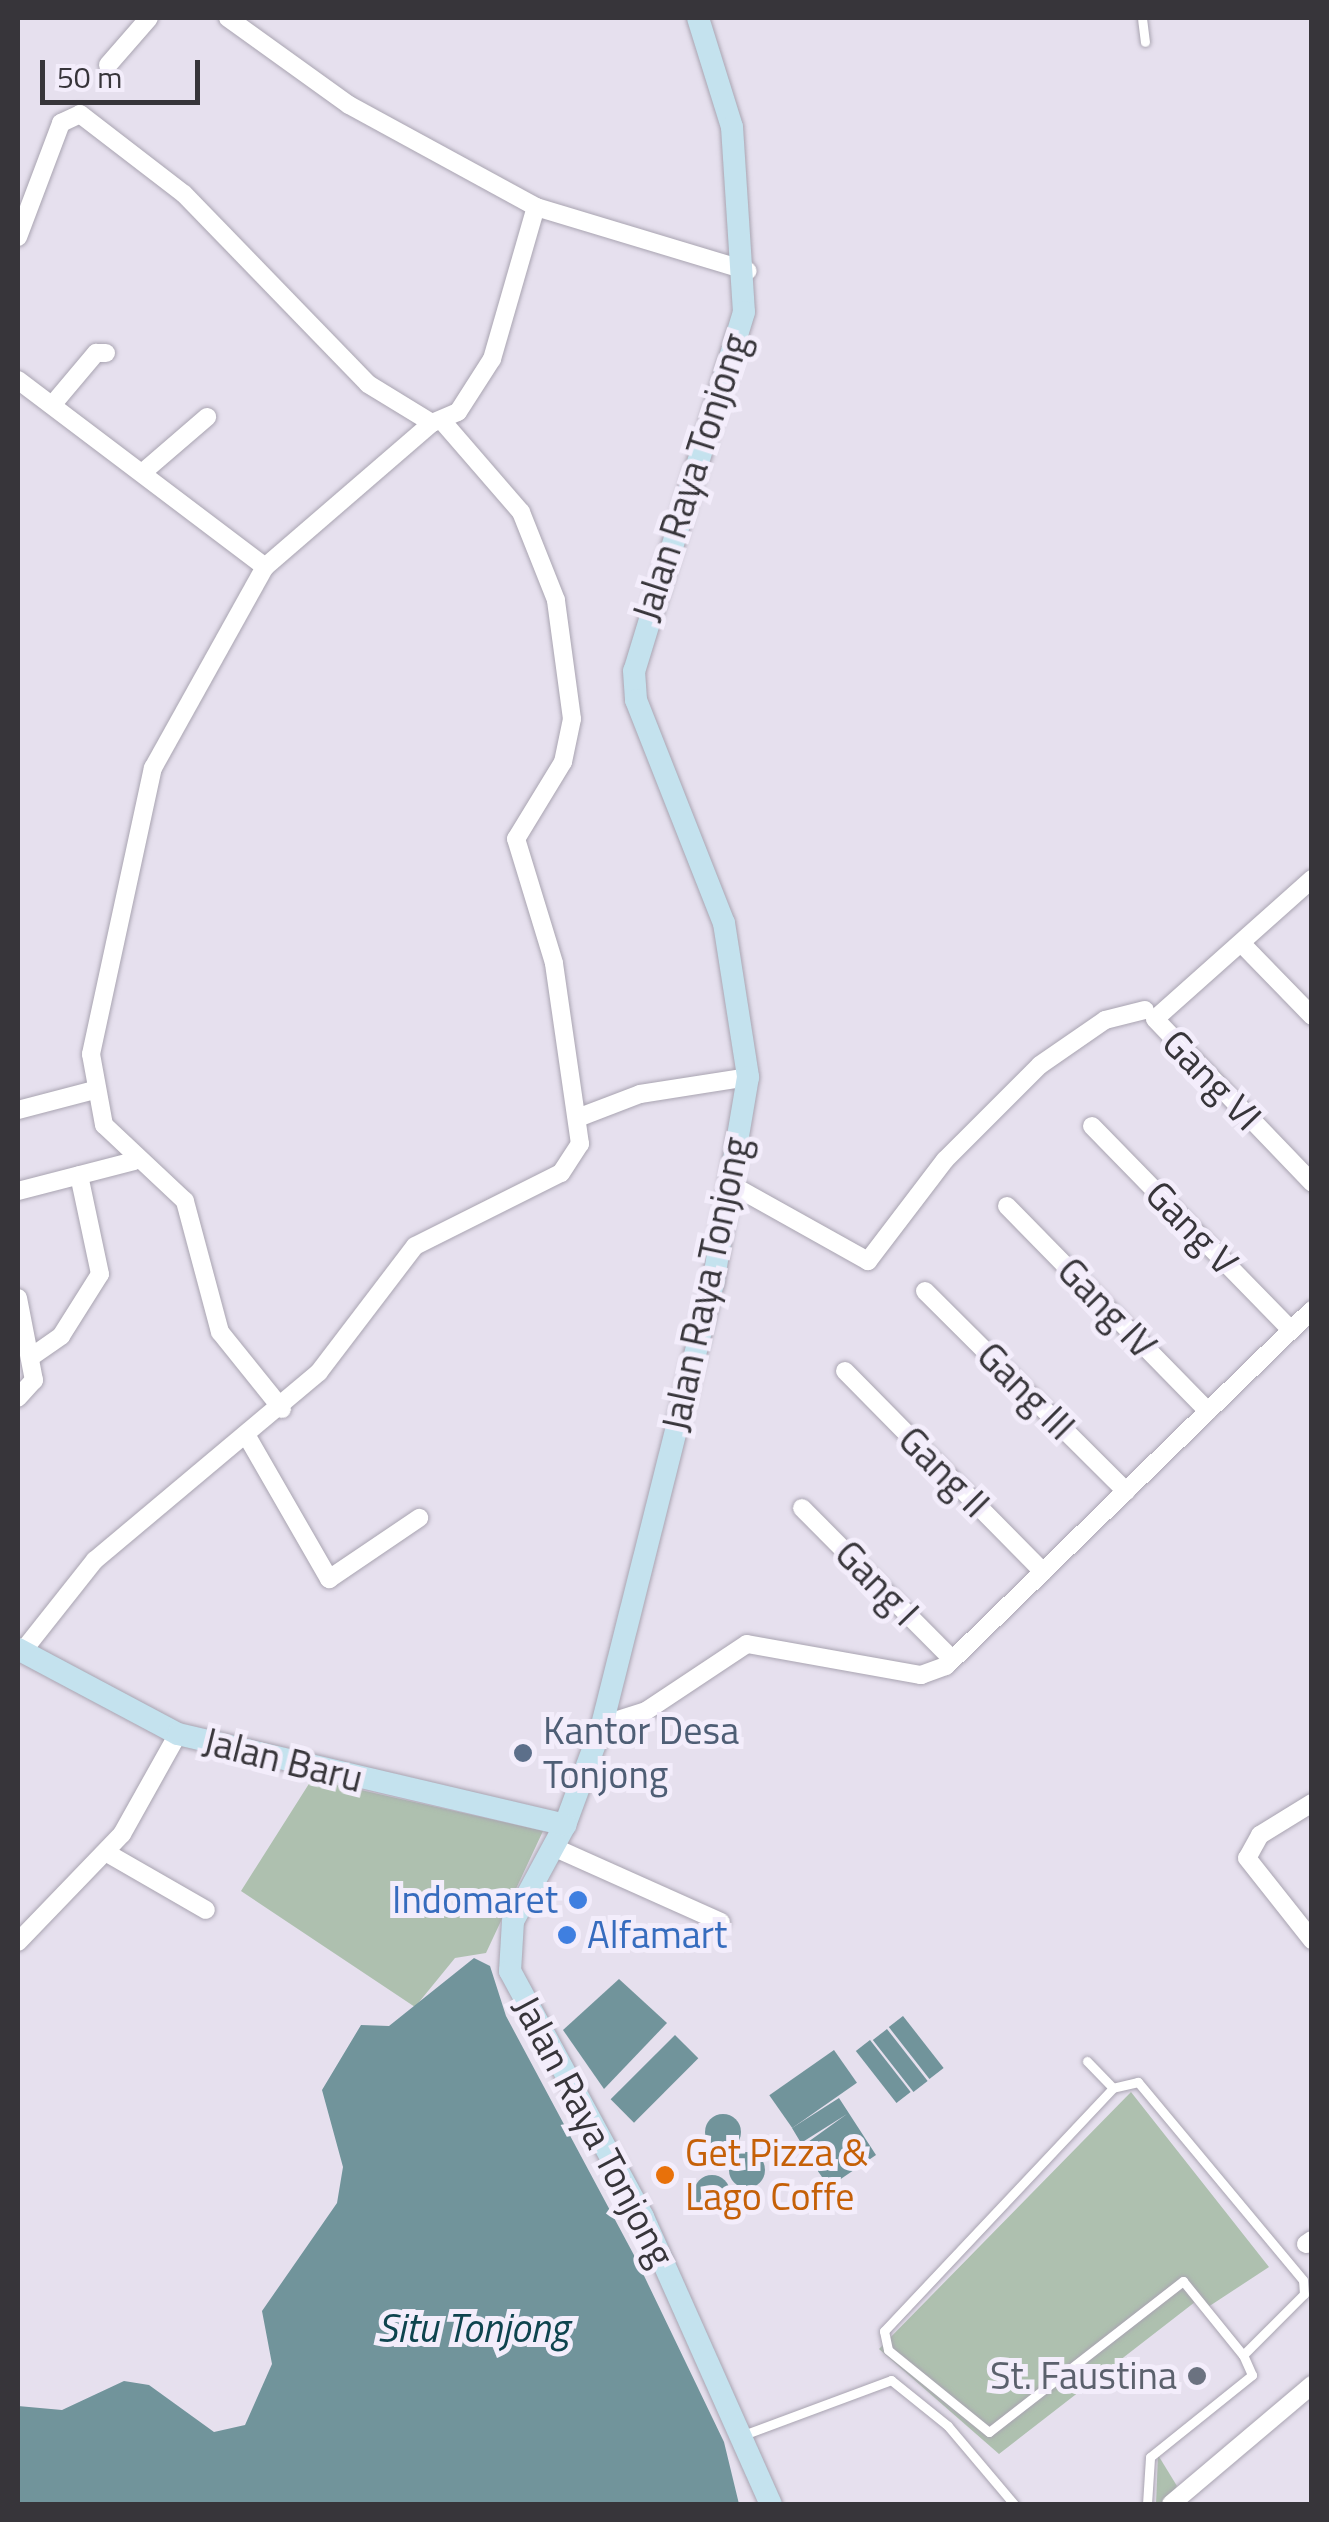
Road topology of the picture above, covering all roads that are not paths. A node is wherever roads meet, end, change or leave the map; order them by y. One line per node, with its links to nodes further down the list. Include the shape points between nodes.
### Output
1 (148, 18): 6 (street)
2 (228, 18): 7 (street, via 349,106)
3 (698, 18): 9 (main road, Jalan Raya Tonjong, via 732,127)
4 (1142, 18): 5 (lane)
5 (1145, 42)
6 (108, 65)
7 (536, 207): 9 (street); 14 (street, via 492,359)
8 (18, 237): 14 (street, via 61,122 80,114 184,194 354,372)
9 (742, 269): 21 (main road, Jalan Raya Tonjong, via 744,312 634,671 636,700 728,939)
10 (106, 353): 12 (street, via 96,352)
11 (18, 380): 12 (street)
12 (53, 404): 15 (street)
13 (207, 417): 15 (street)
14 (438, 422): 16 (street); 24 (street, via 522,512 556,600 572,719 563,762 516,838 554,963 566,1076)
15 (142, 473): 16 (street)
16 (266, 567): 22 (street, via 153,768 117,907 90,1054)
17 (1312, 879): 18 (street)
18 (1243, 946): 19 (street); 20 (street)
19 (1150, 1014): 28 (street, Gang VI); 29 (street, via 1105,1020 1040,1065 945,1160 868,1261)
20 (1312, 1016)
21 (748, 1078): 24 (street, via 640,1094); 29 (main road, Jalan Raya Tonjong)
22 (94, 1090): 23 (street); 26 (street, via 104,1125)
23 (18, 1110)
24 (580, 1117): 39 (street, via 580,1144 561,1173 415,1246)
25 (1092, 1126): 35 (street, Gang V)
26 (134, 1162): 27 (street); 39 (street, via 185,1202 220,1332)
27 (78, 1175): 30 (street); 36 (street, via 100,1274 61,1336)
28 (1312, 1183)
29 (732, 1185): 48 (main road, Jalan Raya Tonjong)
30 (18, 1191)
31 (1007, 1206): 40 (street, Gang IV)
32 (925, 1291): 42 (street, Gang III)
33 (18, 1298): 36 (street)
34 (1312, 1310): 35 (street)
35 (1291, 1330): 40 (street)
36 (31, 1357): 38 (street, via 34,1380)
37 (845, 1372): 45 (street, Gang II)
38 (18, 1398)
39 (282, 1409): 41 (street)
40 (1208, 1411): 42 (street)
41 (248, 1438): 44 (street, via 329,1579); 46 (street, via 95,1560)
42 (1126, 1491): 45 (street)
43 (802, 1508): 47 (street, Gang I)
44 (419, 1518)
45 (1043, 1572): 47 (street)
46 (20, 1650): 49 (main road, Jalan Baru)
47 (952, 1658): 48 (street, via 921,1675 747,1644 646,1712)
48 (602, 1725): 51 (main road, Jalan Raya Tonjong)
49 (178, 1734): 51 (main road, Jalan Baru); 53 (street)
50 (1312, 1803): 56 (street, via 1260,1835 1247,1858)
51 (565, 1825): 52 (main road, Jalan Raya Tonjong)
52 (553, 1847): 55 (street); 62 (main road, Jalan Raya Tonjong, via 513,1921 510,1970)
53 (106, 1853): 54 (street); 57 (street)
54 (206, 1910)
55 (722, 1922)
56 (1312, 1940)
57 (18, 1942)
58 (1087, 2061): 59 (lane)
59 (1114, 2088): 60 (lane, via 1138,2082 1302,2280 1299,2307); 60 (lane, via 884,2331 884,2344 989,2432 1183,2281)
60 (1243, 2356): 63 (lane, via 1252,2374 1150,2457)
61 (1312, 2385): 67 (street)
62 (746, 2434): 64 (main road, Jalan Raya Tonjong); 65 (lane, via 891,2380 948,2426)
63 (1147, 2502): 66 (lane)
64 (771, 2504)
65 (1014, 2504)
66 (1136, 2504)
67 (1170, 2504)

